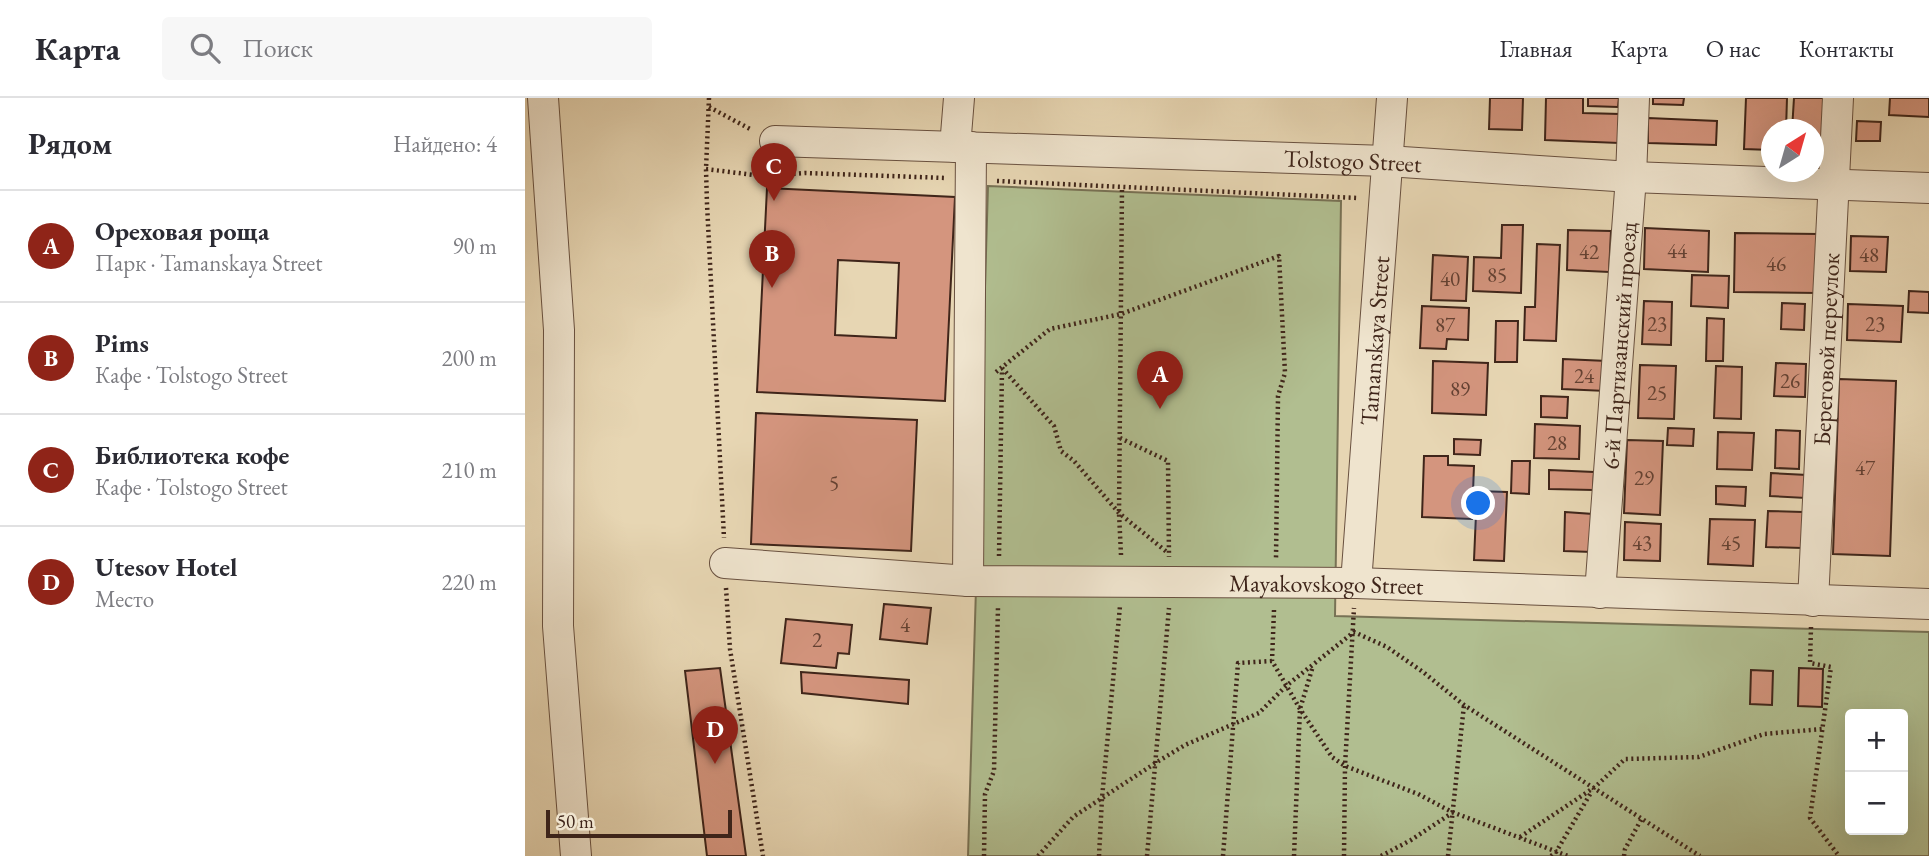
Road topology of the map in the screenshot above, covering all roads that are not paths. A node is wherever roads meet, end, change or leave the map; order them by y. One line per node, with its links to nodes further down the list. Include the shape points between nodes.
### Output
1 (543, 98): 18 (street, via 559,330 558,626)
2 (959, 98): 7 (street)
3 (1392, 98): 8 (street, Tamanskaya Street)
4 (1634, 98): 9 (street, 6-й Партизанский проезд)
5 (1838, 98): 10 (street, Береговой переулок)
6 (775, 141): 7 (street, Tolstogo Street)
7 (963, 147): 8 (street, Tolstogo Street); 13 (street, via 970,179)
8 (1387, 161): 9 (street, Tolstogo Street); 15 (street, Tamanskaya Street)
9 (1631, 177): 10 (street, Tolstogo Street); 14 (street, 6-й Партизанский проезд)
10 (1834, 183): 11 (street, Tolstogo Street); 17 (street, Береговой переулок)
11 (1929, 188)
12 (725, 563): 13 (street, Mayakovskogo Street)
13 (968, 582): 15 (street, Mayakovskogo Street, via 1122,582 1169,568)
14 (1600, 593): 15 (street, Mayakovskogo Street); 17 (street, Mayakovskogo Street)
15 (1362, 596)
16 (1929, 604): 17 (street, Mayakovskogo Street)
17 (1812, 610)
18 (576, 856)

